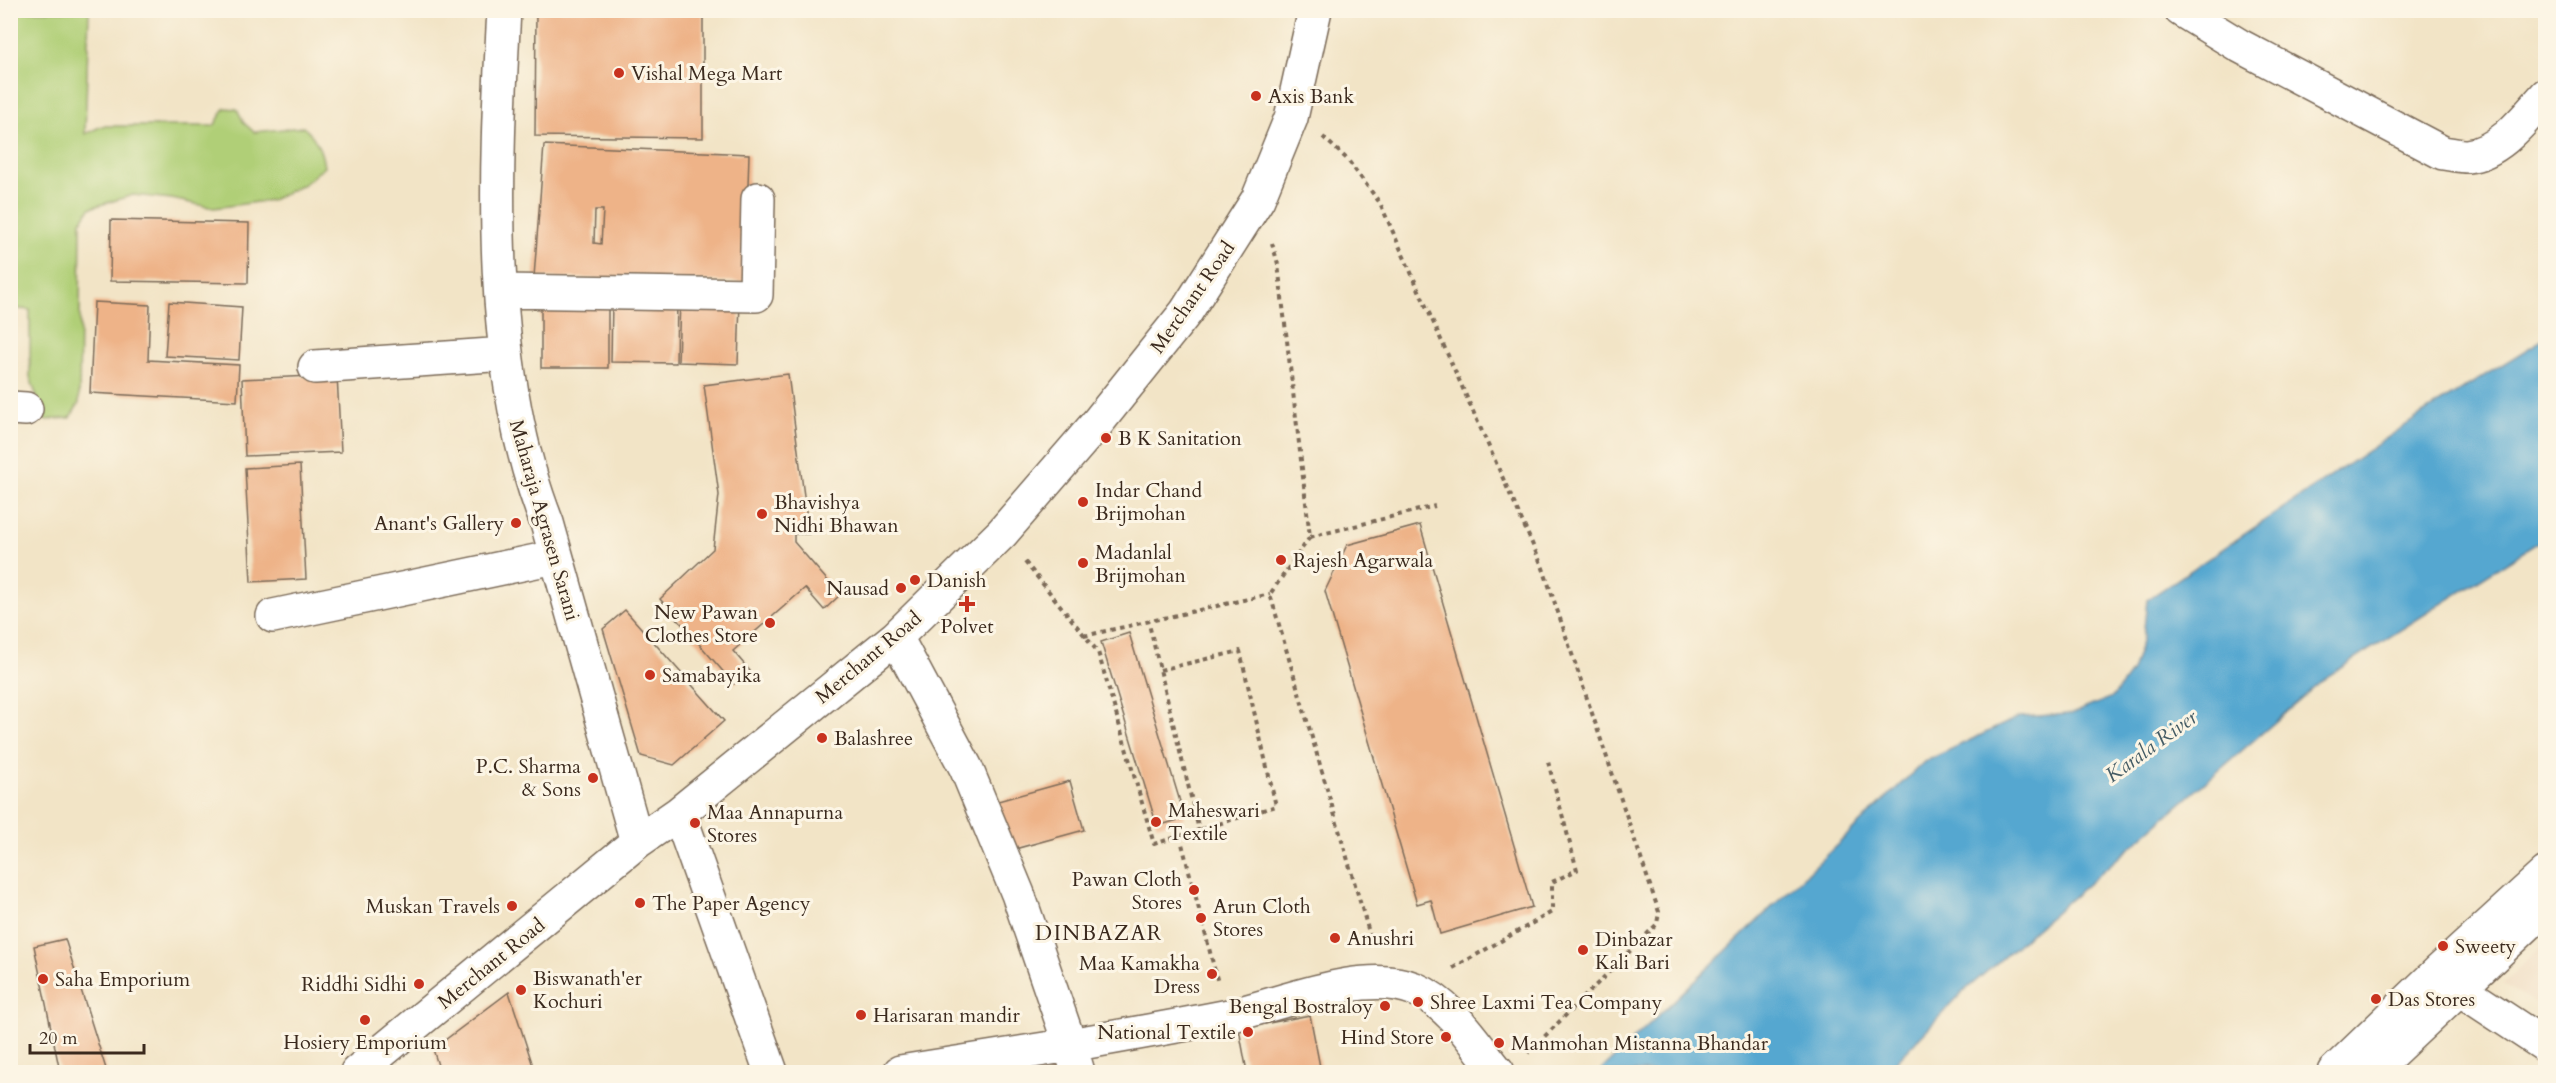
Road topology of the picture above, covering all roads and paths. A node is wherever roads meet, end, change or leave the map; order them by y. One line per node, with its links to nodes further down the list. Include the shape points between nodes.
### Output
1 (504, 10): 8 (street, Maharaja Agrasen Sarani, via 498,182)
2 (1315, 10): 5 (street, Merchant Road)
3 (2181, 10): 4 (street, via 2240,46 2443,153 2467,156 2484,151 2507,136)
4 (2546, 95)
5 (1291, 118): 7 (street, Merchant Road); 34 (path, via 1334,146 1380,203 1543,568 1659,914 1657,924)
6 (758, 199): 8 (street, via 756,295)
7 (1258, 199): 12 (street, Merchant Road, via 1186,312); 13 (path, via 1278,264)
8 (502, 291): 9 (street, Maharaja Agrasen Sarani)
9 (506, 354): 10 (street); 14 (street, Maharaja Agrasen Sarani, via 516,427)
10 (315, 367)
11 (1435, 506): 13 (path)
12 (1002, 533): 18 (path); 19 (street, Merchant Road)
13 (1310, 537): 15 (path)
14 (555, 557): 16 (street); 25 (street, Maharaja Agrasen Sarani)
15 (1270, 594): 17 (path); 29 (path)
16 (273, 615)
17 (1148, 620): 18 (path); 20 (path)
18 (1084, 636): 24 (path, via 1098,652 1154,844)
19 (896, 637): 22 (street, Merchant Road); 33 (street, via 966,768 1018,894)
20 (1160, 670): 23 (path); 23 (path, via 1240,651 1276,806)
21 (1547, 758): 30 (path, via 1578,870 1552,882 1552,912)
22 (679, 813): 25 (street, Merchant Road); 36 (street)
23 (1199, 830): 24 (path)
24 (1180, 836): 31 (path)
25 (638, 842): 35 (street, Merchant Road)
26 (2546, 873): 28 (street)
27 (2546, 907): 28 (street)
28 (2448, 979): 32 (street); 38 (street); 39 (street)
29 (1384, 982): 30 (street); 31 (street, via 1330,990)
30 (1416, 989): 34 (street, via 1441,1003)
31 (1226, 1016): 33 (street)
32 (2546, 1047)
33 (1074, 1059): 37 (street)
34 (1511, 1064)
35 (357, 1072)
36 (771, 1072)
37 (900, 1072)
38 (2334, 1072)
39 (2371, 1072)

